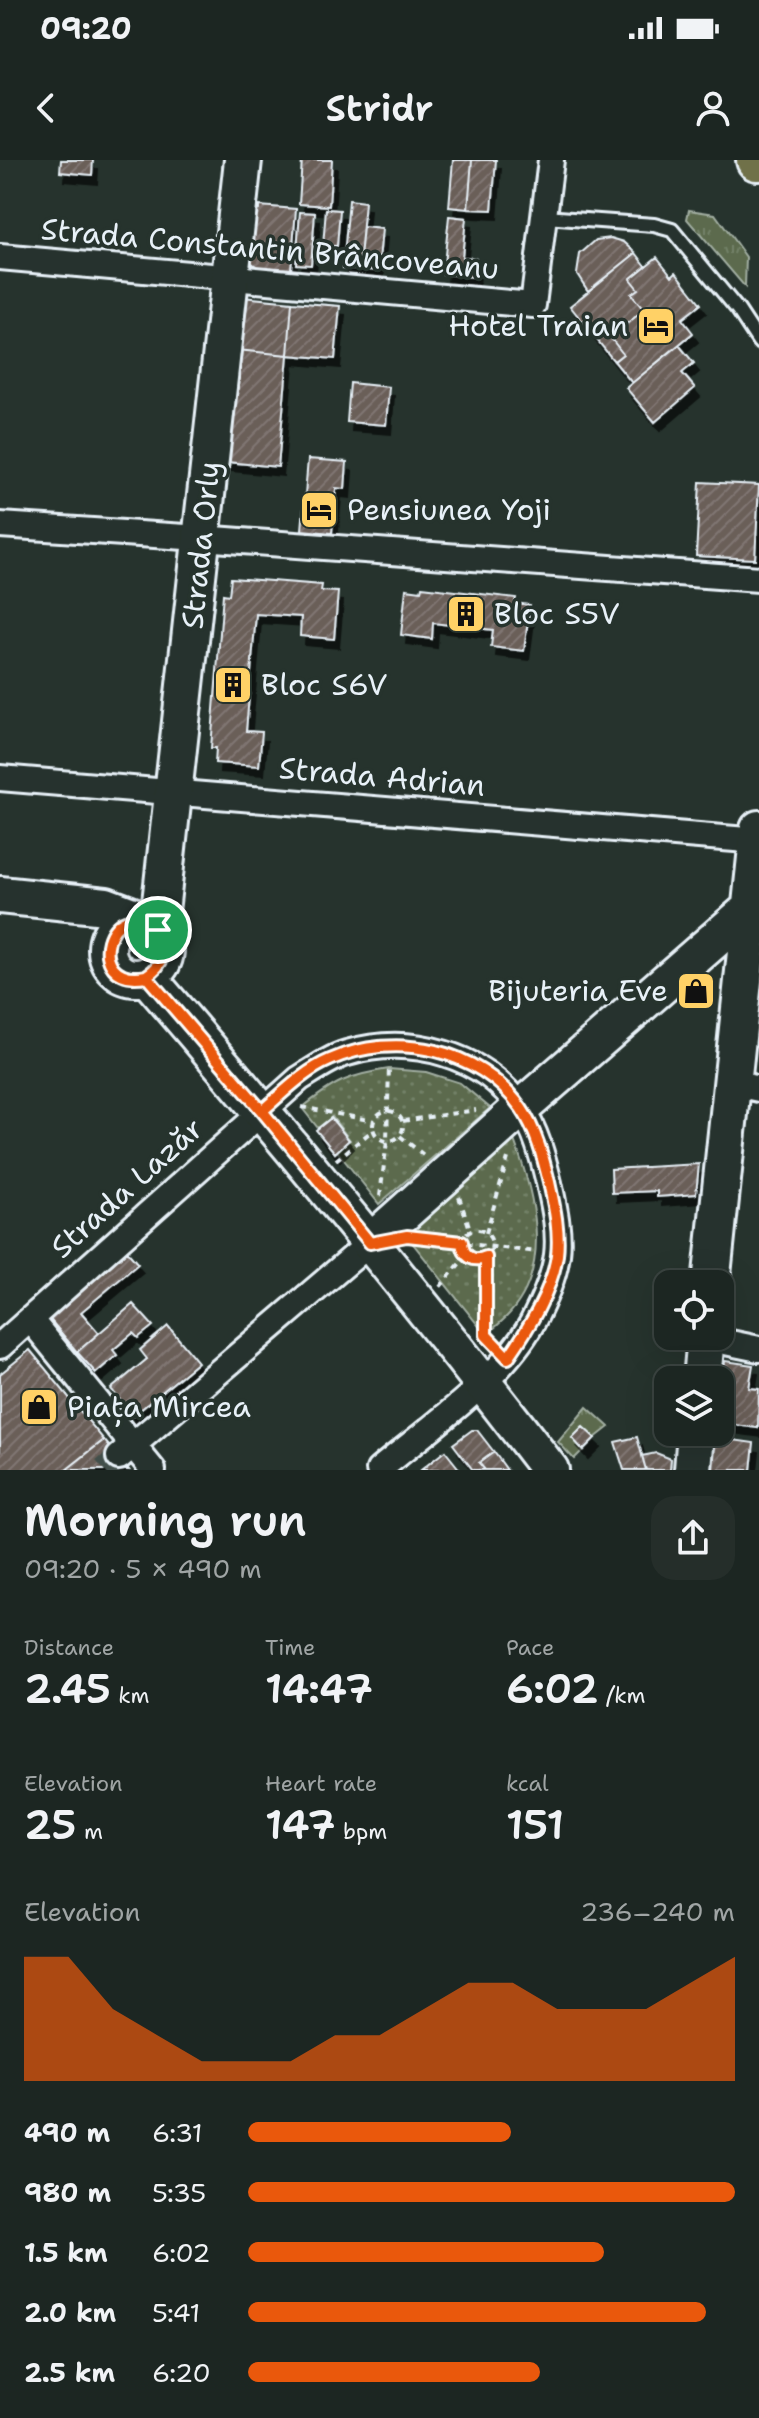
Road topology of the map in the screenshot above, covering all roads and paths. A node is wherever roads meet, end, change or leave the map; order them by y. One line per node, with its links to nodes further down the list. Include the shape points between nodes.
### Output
1 (243, 160): 5 (street, Strada Orly)
2 (551, 160): 3 (street)
3 (545, 217): 5 (street, Strada Constantin Brâncoveanu, via 533,305); 6 (lane, via 672,230)
4 (0, 257): 5 (street, Strada Constantin Brâncoveanu)
5 (229, 277): 8 (street, Strada Orly)
6 (759, 342)
7 (0, 525): 8 (street)
8 (201, 538): 9 (street); 11 (street, Strada Orly)
9 (759, 579)
10 (0, 778): 11 (street, Strada Adrian)
11 (175, 791): 13 (street, Strada Adrian); 16 (street, Strada Orly)
12 (759, 829): 13 (street)
13 (758, 841): 15 (street)
14 (16, 896): 16 (street, via 106,906); 17 (street, via 65,917)
15 (750, 909): 20 (street); 22 (street)
16 (151, 925): 17 (street, via 125,921 111,933); 18 (street, via 163,938 164,956)
17 (106, 950): 18 (street, via 120,973)
18 (146, 976): 21 (street)
19 (388, 1047): 21 (street, Strada Lazăr, via 326,1061); 22 (street, Strada Lazăr, via 439,1050 465,1059); 23 (path)
20 (745, 1086): 38 (street)
21 (273, 1102): 24 (path); 28 (street); 40 (street, Strada Lazăr)
22 (521, 1108): 33 (street); 37 (street, via 545,1166)
23 (389, 1111): 24 (path); 26 (path); 26 (path, via 401,1117 403,1129)
24 (374, 1121): 25 (path)
25 (374, 1130): 26 (path); 28 (path)
26 (387, 1141): 33 (path)
27 (510, 1153): 31 (path)
28 (316, 1177): 33 (street)
29 (457, 1191): 30 (path)
30 (471, 1232): 31 (path); 32 (path)
31 (486, 1233): 34 (path)
32 (462, 1242): 33 (path, via 407,1236); 34 (path); 35 (path)
33 (370, 1243): 39 (street); 46 (street)
34 (492, 1246): 36 (path); 37 (path)
35 (467, 1255): 36 (path); 39 (path)
36 (486, 1257): 44 (path, via 486,1335)
37 (557, 1258): 44 (street, via 531,1324)
38 (713, 1270)
39 (420, 1305): 44 (street)
40 (30, 1319): 42 (street, Strada Lazăr); 46 (street)
41 (734, 1343): 43 (street)
42 (0, 1346)
43 (759, 1349)
44 (496, 1371): 48 (street); 49 (street)
45 (695, 1446): 50 (street)
46 (126, 1451): 47 (street)
47 (153, 1470)
48 (379, 1470)
49 (550, 1470)
50 (693, 1470)

